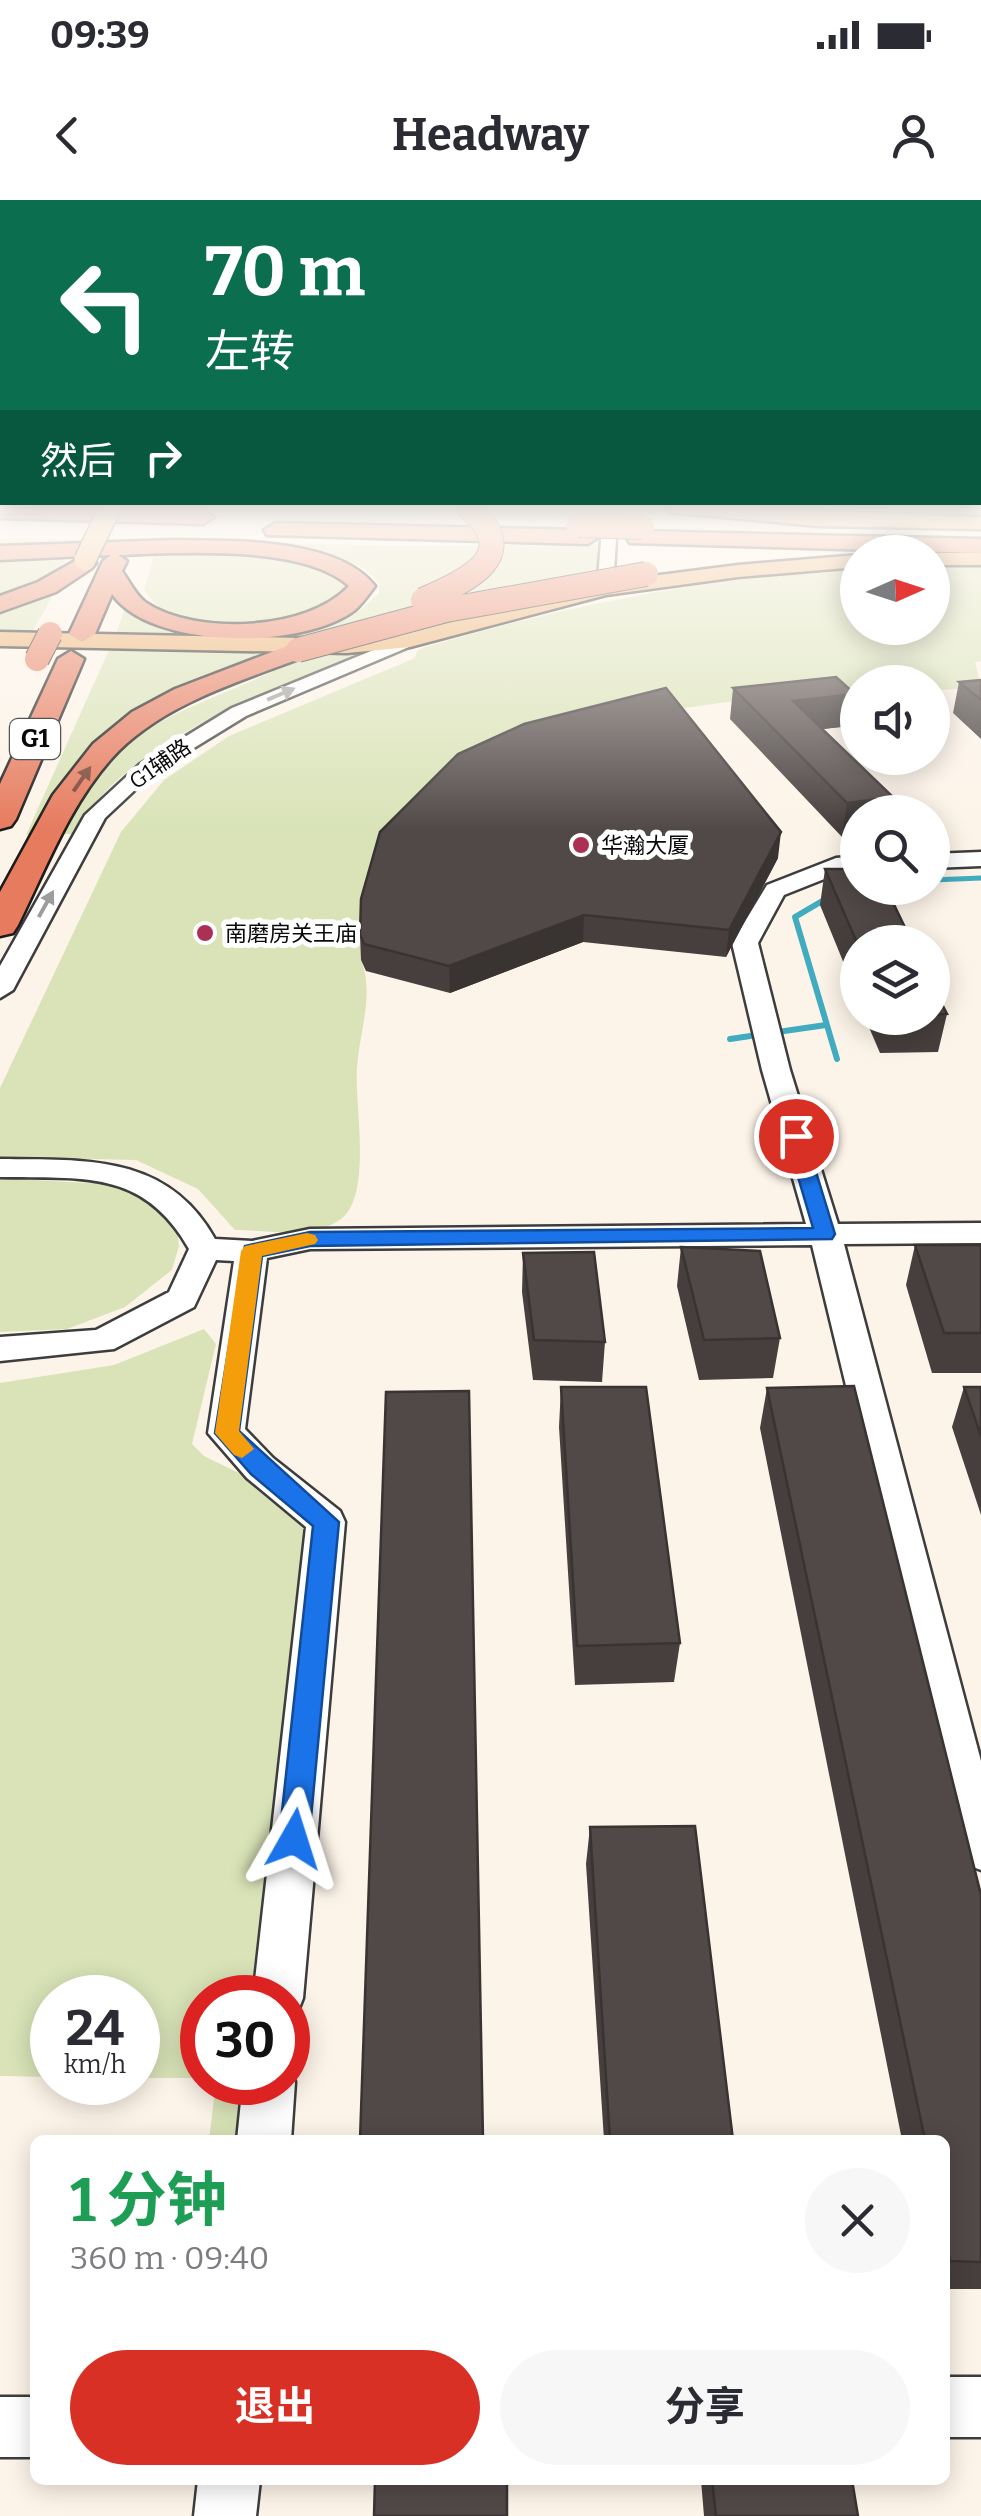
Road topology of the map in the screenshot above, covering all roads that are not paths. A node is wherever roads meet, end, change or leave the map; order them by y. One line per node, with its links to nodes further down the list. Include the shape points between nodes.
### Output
1 (59, 614): 11 (highway, G1)
2 (91, 614): 12 (highway, G1)
3 (153, 614): 4 (highway, via 224,630)
4 (329, 614)
5 (387, 614): 10 (highway, bridge)
6 (431, 614): 10 (highway, bridge)
7 (509, 614): 9 (main road)
8 (0, 640): 9 (main road, via 347,646)
9 (410, 640): 17 (street, G1辅路, one-way to 9, via 96,816 146,768 239,712)
10 (298, 650): 16 (highway, one-way to 10, via 82,776 123,732)
11 (22, 688)
12 (0, 819)
13 (981, 859): 14 (street)
14 (950, 860)
15 (840, 865): 20 (street, via 774,890 746,943)
16 (0, 925)
17 (0, 990)
18 (0, 1168): 21 (street, via 114,1174 151,1186 182,1210)
19 (981, 1232): 20 (street)
20 (825, 1234): 22 (street, via 310,1239); 24 (street)
21 (205, 1248): 22 (street); 23 (street, via 182,1298 102,1341)
22 (252, 1251): 25 (street, via 226,1433 326,1522)
23 (0, 1349)
24 (981, 1849)
25 (280, 1975)
26 (267, 2105): 27 (street)
27 (264, 2135)
28 (950, 2407): 29 (street)
29 (981, 2407)
30 (0, 2427): 31 (street)
31 (30, 2427)
32 (229, 2485): 33 (street)
33 (226, 2516)

